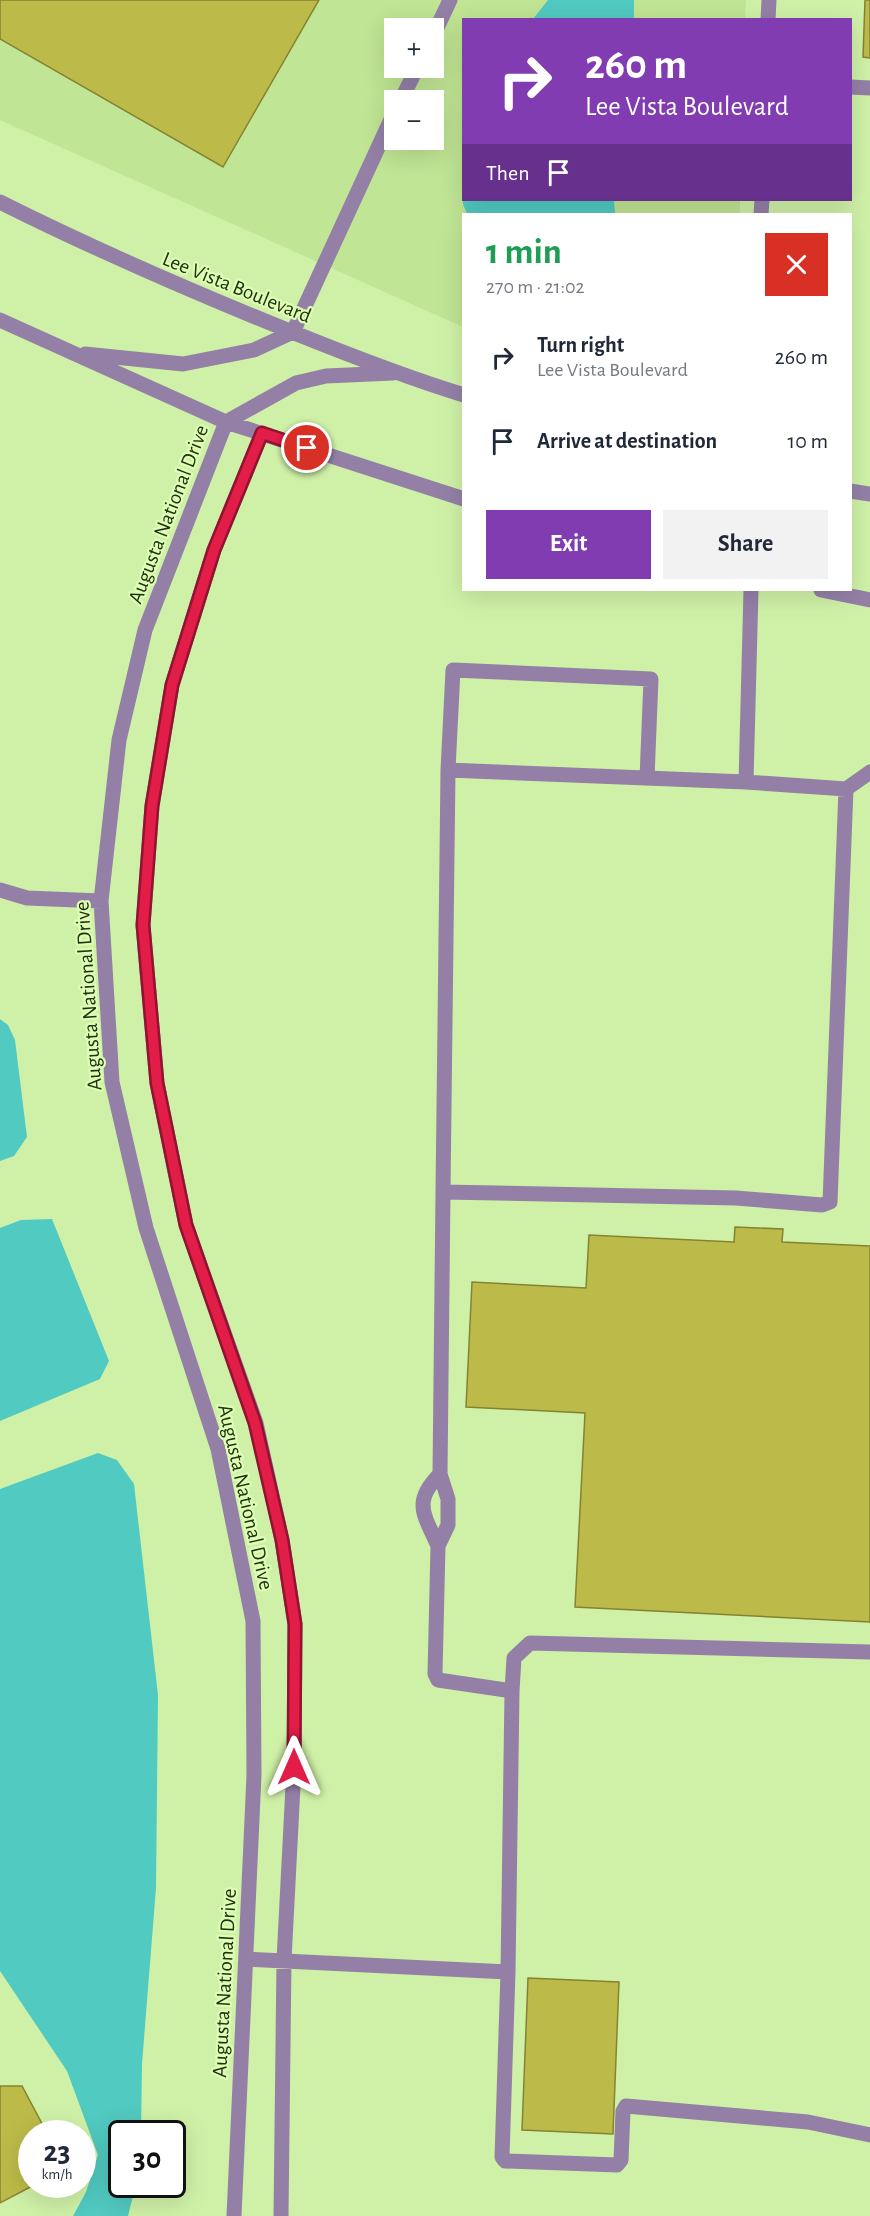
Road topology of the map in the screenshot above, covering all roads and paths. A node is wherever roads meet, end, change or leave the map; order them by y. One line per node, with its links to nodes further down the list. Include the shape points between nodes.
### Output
1 (450, 0): 3 (street)
2 (769, 0): 4 (street)
3 (442, 18)
4 (768, 18)
5 (852, 87): 6 (street)
6 (870, 88)
7 (384, 135): 10 (street)
8 (0, 202): 10 (street, Lee Vista Boulevard, via 107,255)
9 (0, 320): 11 (street)
10 (293, 332): 11 (street, via 254,350 183,364); 12 (street, Lee Vista Boulevard)
11 (70, 352): 14 (street)
12 (393, 374): 13 (street, Lee Vista Boulevard); 14 (street, via 326,376 296,383)
13 (462, 394)
14 (226, 422): 15 (street); 28 (street, Augusta National Drive, via 145,630 119,740)
15 (262, 433): 18 (street); 35 (street, Augusta National Drive, via 214,550 172,685 152,806 143,925 157,1083 186,1225 255,1423 282,1540 295,1624 294,1767)
16 (852, 491): 17 (street)
17 (870, 494)
18 (462, 498)
19 (750, 591): 25 (street)
20 (826, 591): 21 (street)
21 (870, 600)
22 (448, 770): 24 (street); 24 (street, via 453,670 651,679); 29 (street)
23 (868, 776): 26 (street)
24 (647, 778): 25 (street)
25 (746, 782): 26 (street)
26 (846, 789): 29 (street, via 830,1202 822,1205 736,1198)
27 (0, 890): 28 (street, via 27,898)
28 (101, 901): 34 (street, Augusta National Drive, via 112,1082 146,1228 218,1449 253,1621 254,1775)
29 (443, 1192): 30 (street)
30 (440, 1474): 31 (street, via 448,1499 448,1525); 31 (street, via 424,1490 423,1511)
31 (438, 1546): 33 (street, via 438,1680)
32 (870, 1652): 33 (street, via 530,1643 514,1658)
33 (512, 1691): 36 (street)
34 (246, 1959): 35 (street); 38 (street, Augusta National Drive)
35 (285, 1960): 36 (street); 39 (street, Augusta National Drive)
36 (508, 1972): 37 (street, via 502,2157 505,2162 617,2165 621,2160 626,2106 808,2122)
37 (870, 2135)
38 (234, 2216)
39 (281, 2216)

